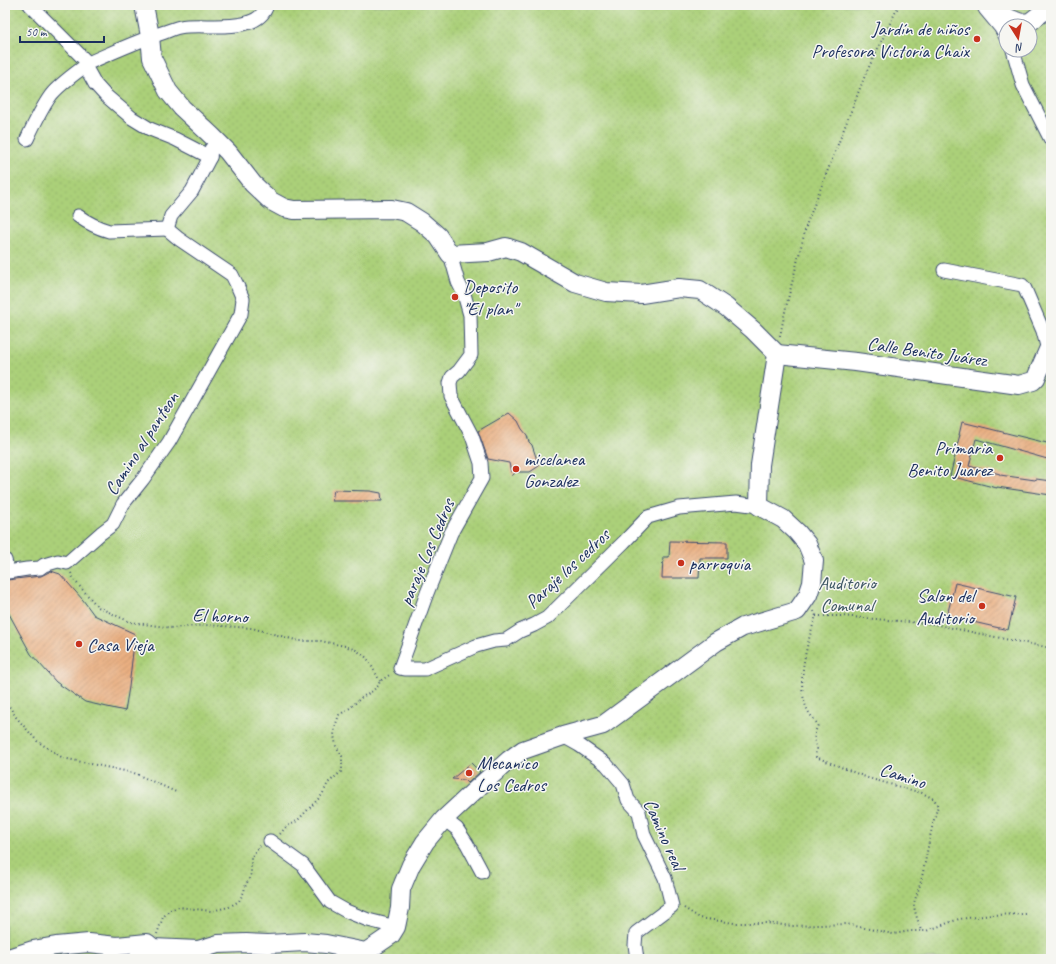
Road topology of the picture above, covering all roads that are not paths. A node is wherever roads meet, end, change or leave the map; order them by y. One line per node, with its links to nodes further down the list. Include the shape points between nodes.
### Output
1 (30, 5): 10 (street)
2 (144, 5): 8 (main road)
3 (267, 5): 8 (street, via 261,16 247,23 181,27)
4 (982, 5): 7 (street)
5 (990, 5): 6 (main road, via 998,14 1022,23 1030,22 1044,11)
6 (1046, 5)
7 (998, 25)
8 (150, 36): 10 (street); 11 (main road, via 152,58 168,91)
9 (1015, 58): 13 (street, via 1023,85)
10 (86, 65): 12 (street, via 52,95 40,112); 14 (street, via 95,84 132,118)
11 (212, 136): 14 (street); 17 (main road, via 253,184 271,201 284,208 392,208 406,212 422,222 438,236)
12 (27, 139)
13 (1051, 140)
14 (210, 157): 16 (street, via 192,191 171,216)
15 (78, 216): 16 (street, via 91,225 109,231)
16 (167, 228): 22 (street, Camino al panteon, via 232,275 243,299 241,314 169,442 123,504 113,524 67,563 58,561 40,568 27,569)
17 (450, 254): 20 (main road, via 488,252 506,248 521,252 575,283 606,292 641,294 679,288 700,290 753,330); 23 (street, paraje Los Cedros, via 470,315 471,355 452,377 451,396 472,436 482,478 451,533)
18 (944, 270): 19 (street, via 1022,285)
19 (1050, 349): 20 (main road, Calle Benito Juárez, via 1036,378 1019,385 856,362)
20 (777, 354): 21 (main road, via 760,465)
21 (758, 506): 23 (street, Paraje los cedros, via 736,503 679,508 648,517 547,618 506,640 476,646 425,669); 24 (main road, via 783,519 797,532 807,544 814,560 808,595 797,610 743,627 716,642 603,725)
22 (7, 566)
23 (400, 668)
24 (563, 736): 25 (main road, via 523,750 500,767); 32 (street, Camino real, via 606,764 623,784 628,800 638,812 644,835 664,874 672,906 636,933)
25 (444, 819): 27 (street, via 457,829); 28 (main road, via 425,842 411,865 401,890)
26 (270, 841): 28 (street, via 303,864 330,902 368,920)
27 (482, 872)
28 (396, 927): 29 (main road, via 391,935 366,952 305,942 218,944 198,950)
29 (150, 946): 30 (main road, via 89,943 34,950); 31 (street)
30 (5, 959)
31 (135, 959)
32 (638, 959)

